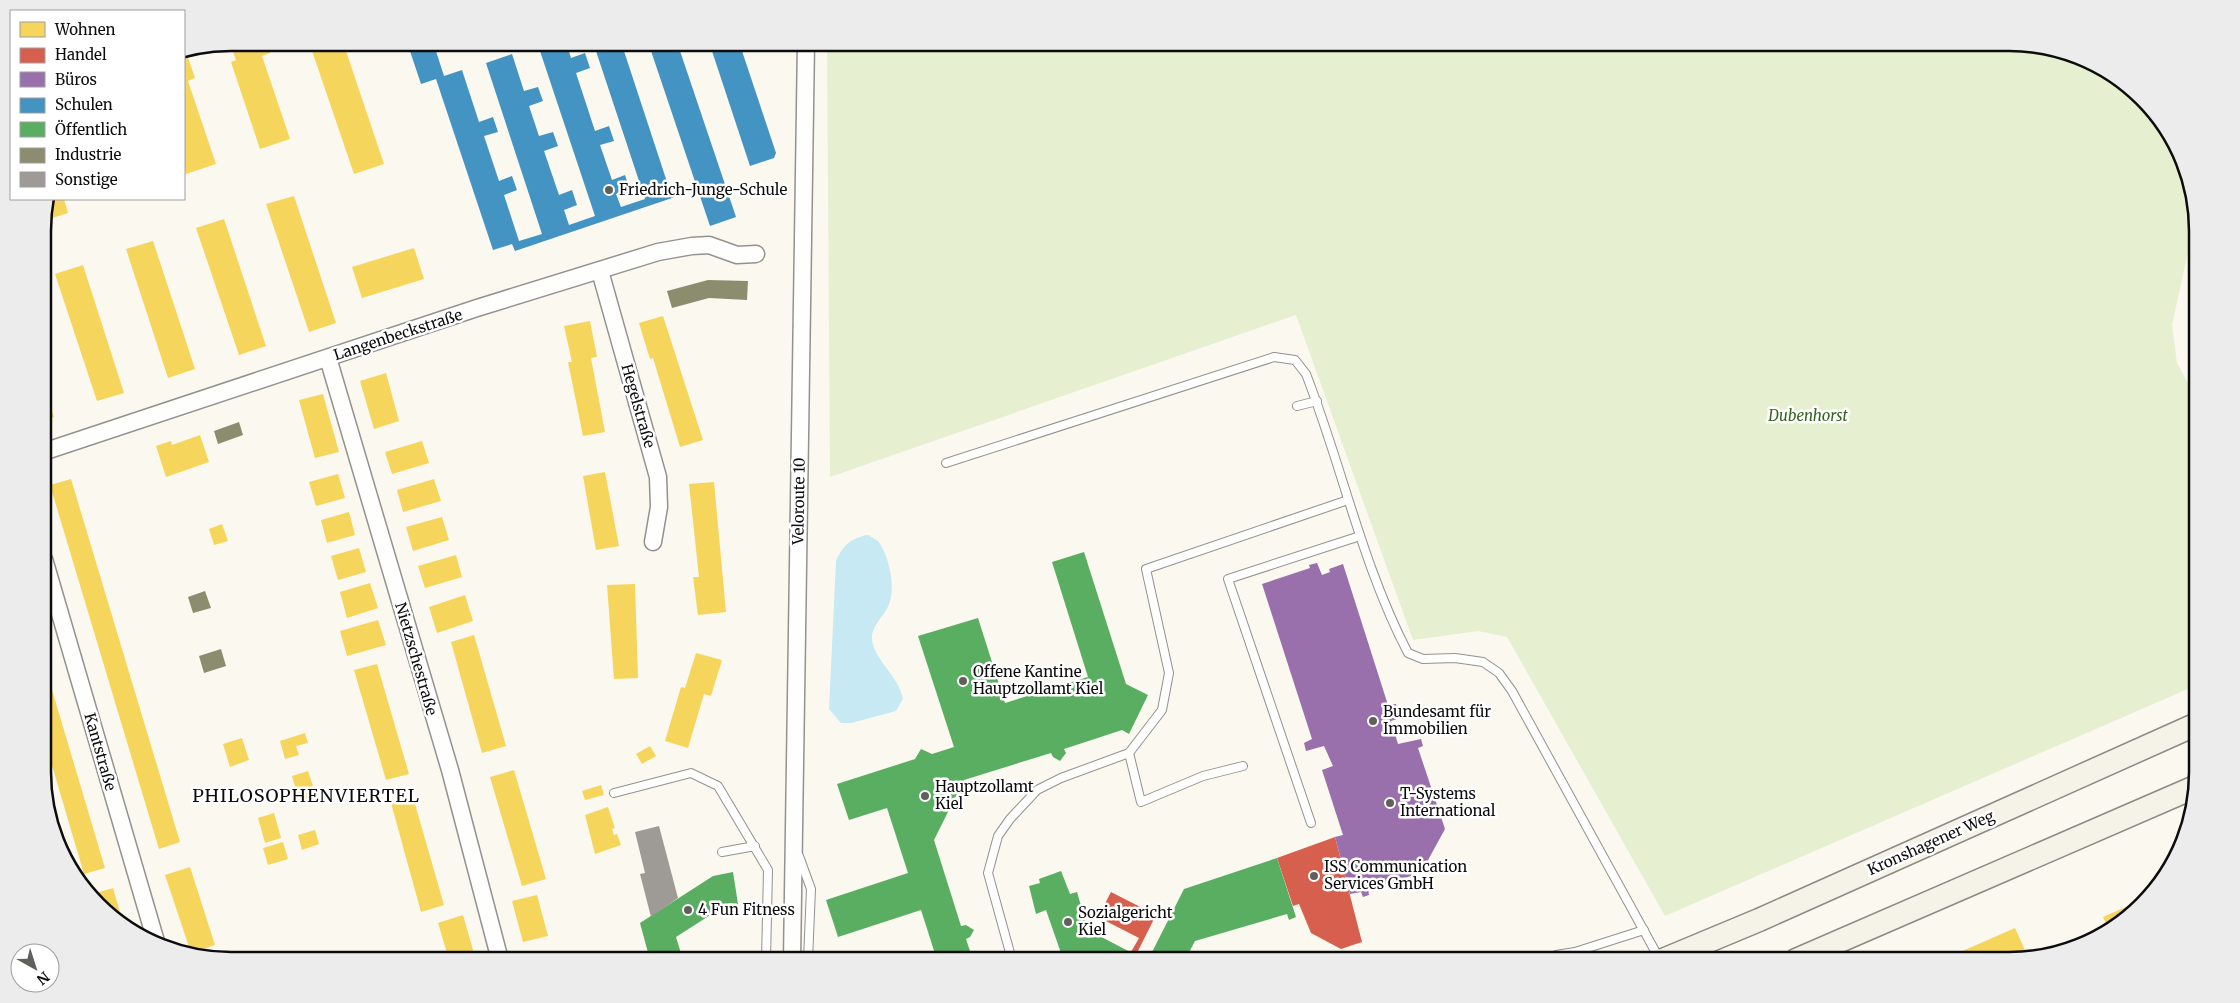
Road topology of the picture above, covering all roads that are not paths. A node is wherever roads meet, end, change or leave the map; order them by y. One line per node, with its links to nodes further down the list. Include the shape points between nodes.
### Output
1 (806, 51): 19 (street, Veloroute 10)
2 (756, 254): 3 (street, Langenbeckstraße, via 737,255 721,248 692,246 658,252)
3 (600, 271): 4 (street, Langenbeckstraße); 11 (street, Hegelstraße, via 658,476 659,507)
4 (328, 358): 7 (street, Langenbeckstraße); 24 (street, Nietzschestraße, via 450,770)
5 (1317, 401): 6 (lane); 8 (lane, via 1306,374 1295,360 1274,357); 9 (lane)
6 (1297, 406)
7 (51, 449)
8 (946, 463)
9 (1348, 500): 10 (lane); 14 (lane, via 1146,568 1169,673 1162,710)
10 (1360, 536): 18 (lane, via 1228,579); 22 (lane, via 1393,625 1408,653 1423,659 1454,658 1484,662 1508,685)
11 (653, 542)
12 (51, 583): 23 (street, Kantstraße)
13 (2189, 728): 31 (main road, Kronshagener Weg)
14 (1129, 753): 15 (lane, via 1141,802 1202,776); 28 (lane, via 1037,790 998,836 988,873)
15 (1243, 766)
16 (2187, 790): 32 (main road)
17 (614, 793): 20 (lane, via 691,773 718,786)
18 (1311, 823)
19 (793, 840): 26 (street, Veloroute 10); 27 (lane, via 811,889)
20 (755, 846): 21 (lane); 25 (lane, via 768,870)
21 (722, 852)
22 (1644, 930): 29 (lane); 30 (lane)
23 (154, 934)
24 (498, 952)
25 (766, 952)
26 (792, 952)
27 (808, 952)
28 (1010, 952)
29 (1575, 952)
30 (1656, 952)
31 (1680, 952)
32 (1814, 952)

